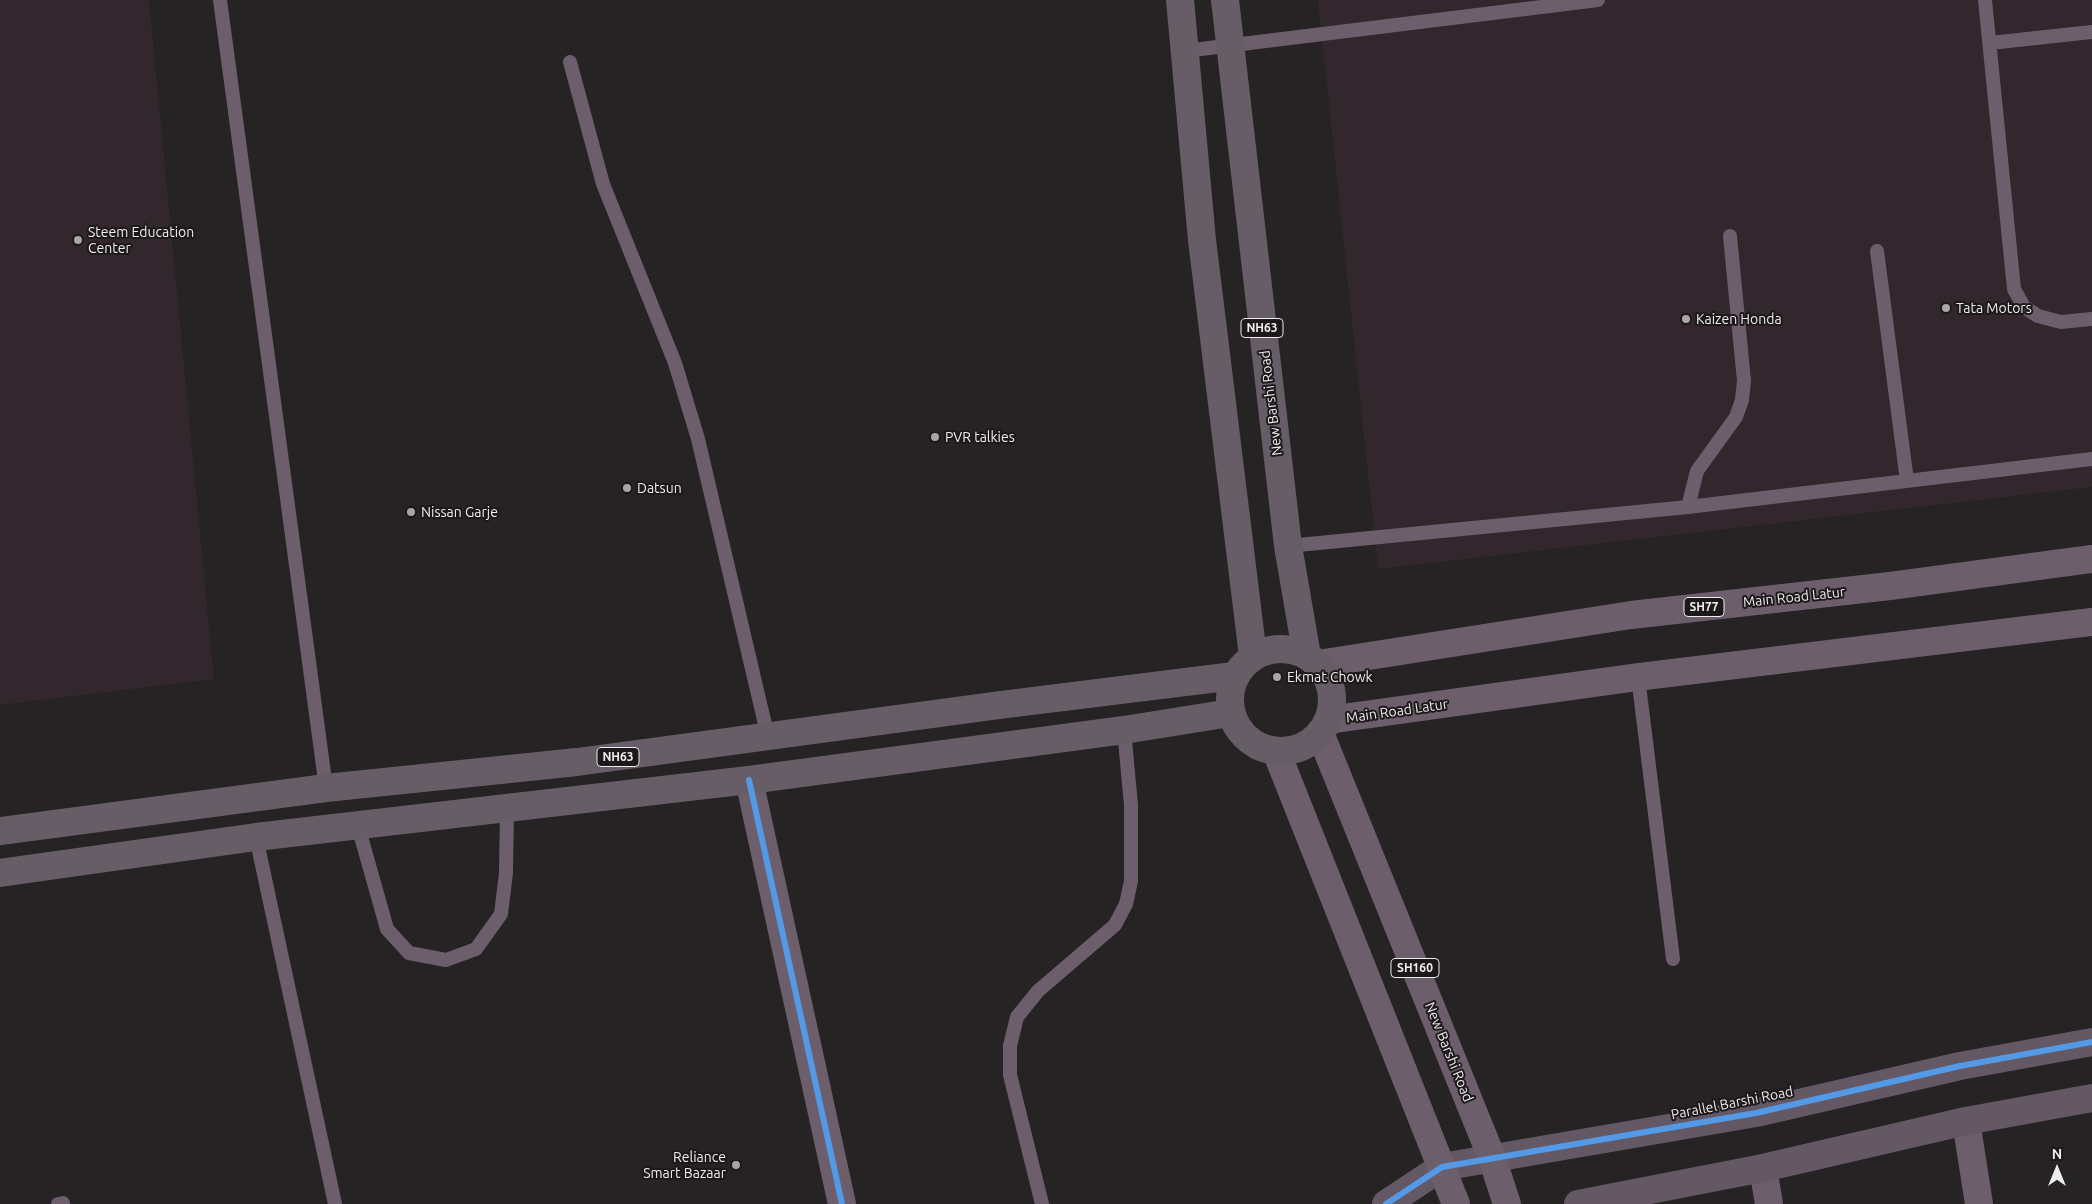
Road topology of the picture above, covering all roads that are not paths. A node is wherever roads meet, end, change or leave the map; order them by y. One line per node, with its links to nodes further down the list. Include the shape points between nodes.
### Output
1 (220, 0): 30 (lane)
2 (1180, 0): 9 (highway)
3 (1225, 0): 8 (highway, New Barshi Road / NH63)
4 (1598, 0): 8 (lane)
5 (1985, 0): 7 (lane)
6 (2092, 32): 7 (lane)
7 (1990, 43): 13 (lane, via 2014,289 2024,307 2038,316 2060,322)
8 (1228, 45): 9 (lane); 17 (highway, New Barshi Road / NH63)
9 (1185, 51): 20 (highway, via 1203,250)
10 (570, 62): 27 (lane, via 603,184 674,362 698,439)
11 (1730, 236): 16 (lane, via 1744,381 1742,400 1736,417 1697,471)
12 (1877, 251): 15 (lane)
13 (2092, 318)
14 (2092, 459): 15 (lane)
15 (1907, 481): 16 (lane)
16 (1688, 507): 17 (lane)
17 (1288, 546): 21 (highway, New Barshi Road / NH63)
18 (2092, 559): 21 (main road, Main Road Latur / SH77, via 1631,615)
19 (2092, 622): 23 (main road, Main Road Latur)
20 (1253, 656): 21 (highway, via 1279,649 1293,650); 22 (highway)
21 (1312, 660): 25 (highway, NH63, via 1326,676 1332,690 1332,706)
22 (1234, 676): 24 (highway, via 1229,695); 27 (highway, NH63)
23 (1638, 677): 25 (main road, Main Road Latur); 36 (lane)
24 (1230, 713): 26 (highway); 28 (highway, via 1247,740 1260,748)
25 (1324, 727): 28 (highway, via 1300,748); 40 (main road, New Barshi Road / SH160)
26 (1124, 730): 29 (highway); 45 (lane, via 1131,805 1131,881 1126,904 1115,926 1038,991 1017,1017 1010,1046 1010,1076)
27 (768, 737): 30 (highway, NH63, via 577,762)
28 (1276, 751): 41 (main road)
29 (748, 780): 31 (highway); 44 (street)
30 (326, 788): 33 (highway, NH63)
31 (507, 808): 32 (highway); 32 (lane, via 506,873 501,914 476,949 446,960 409,953 387,928)
32 (358, 826): 34 (highway)
33 (0, 831)
34 (256, 837): 35 (highway); 43 (lane)
35 (0, 873)
36 (1673, 959)
37 (2092, 1042): 40 (street, Parallel Barshi Road, via 1960,1066 1756,1113)
38 (2092, 1098): 39 (street)
39 (1966, 1121): 42 (street); 51 (street)
40 (1492, 1158): 41 (street, Parallel Barshi Road); 48 (main road, New Barshi Road / SH160)
41 (1442, 1167): 46 (street, Parallel Barshi Road); 47 (main road)
42 (1764, 1168): 49 (street); 50 (street)
43 (335, 1204)
44 (842, 1204)
45 (1042, 1204)
46 (1386, 1204)
47 (1456, 1204)
48 (1507, 1204)
49 (1578, 1204)
50 (1769, 1204)
51 (1978, 1204)

